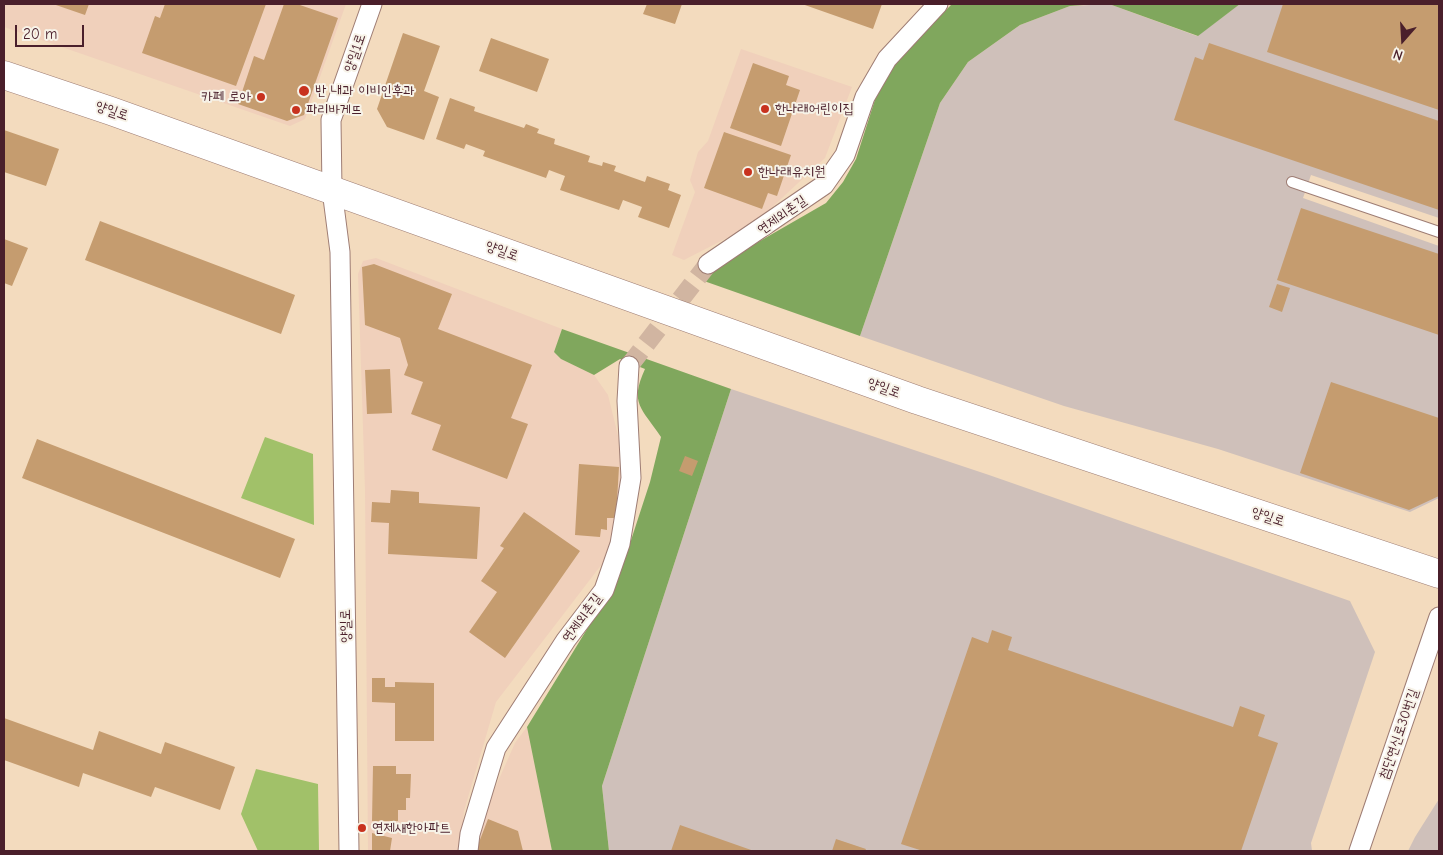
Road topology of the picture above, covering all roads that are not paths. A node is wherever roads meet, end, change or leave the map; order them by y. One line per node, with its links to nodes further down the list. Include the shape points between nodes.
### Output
1 (372, 4): 5 (street, 양일1로, via 331,120)
2 (938, 4): 7 (street, 연제외촌길, via 887,59 865,97 845,155 824,185)
3 (4, 75): 5 (main road, 양일로)
4 (1292, 182): 6 (lane)
5 (332, 190): 9 (main road, 양일로, via 917,400); 11 (street, 양일로, via 340,252)
6 (1439, 232)
7 (708, 264)
8 (629, 366): 12 (street, 연제외촌길, via 627,401 631,478 620,544 604,590 566,640 496,748 470,834)
9 (1439, 574)
10 (1439, 617): 13 (street, 첨단연신로30번길)
11 (349, 851)
12 (468, 851)
13 (1359, 851)

